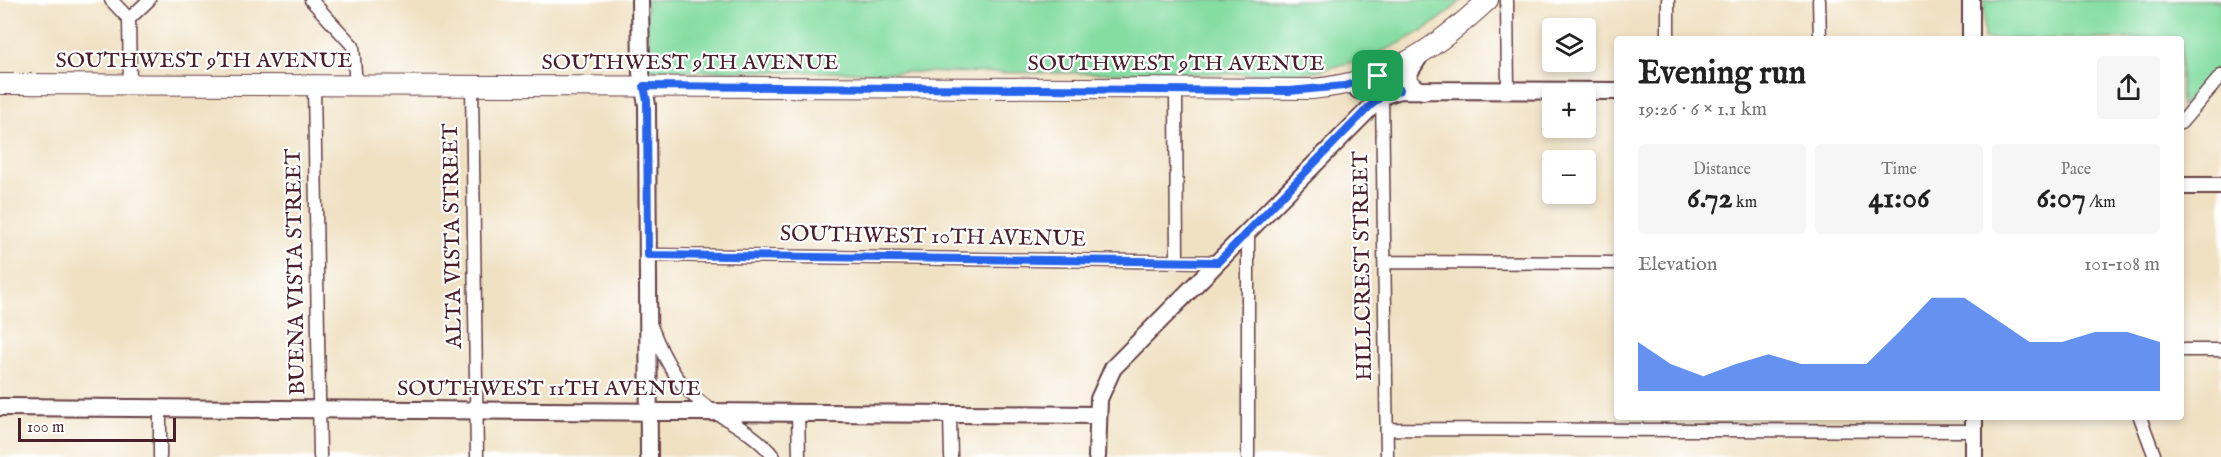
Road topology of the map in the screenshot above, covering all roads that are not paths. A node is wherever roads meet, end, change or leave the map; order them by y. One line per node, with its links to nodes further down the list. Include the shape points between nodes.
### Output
1 (111, 0): 10 (street)
2 (149, 0): 10 (street)
3 (311, 0): 19 (street, via 353,46)
4 (640, 0): 21 (street)
5 (1488, 0): 14 (main road)
6 (1507, 0): 26 (street)
7 (1668, 0): 11 (street)
8 (1820, 0): 12 (street)
9 (1971, 0): 13 (street)
10 (129, 19): 17 (street)
11 (1668, 36)
12 (1820, 36)
13 (1971, 36)
14 (1419, 57): 23 (main road); 25 (street, via 1408,79)
15 (2221, 76): 28 (street)
16 (0, 84): 17 (main road, SOUTHWEST 9TH AVENUE)
17 (130, 85): 18 (main road, SOUTHWEST 9TH AVENUE)
18 (314, 86): 19 (main road, SOUTHWEST 9TH AVENUE); 43 (street, BUENA VISTA STREET)
19 (356, 86): 20 (main road, SOUTHWEST 9TH AVENUE)
20 (472, 86): 21 (main road, SOUTHWEST 9TH AVENUE); 44 (street, ALTA VISTA STREET)
21 (644, 86): 24 (main road, SOUTHWEST 9TH AVENUE); 33 (street)
22 (1351, 88): 23 (main road, SOUTHWEST 9TH AVENUE); 24 (main road, SOUTHWEST 9TH AVENUE); 29 (street, via 1363,101)
23 (1381, 88): 25 (street, SOUTHWEST 9TH AVENUE); 29 (street); 36 (street, HILLCREST STREET)
24 (1176, 90): 34 (street)
25 (1423, 91): 26 (street, SOUTHWEST 9TH AVENUE)
26 (1508, 91): 27 (street, SOUTHWEST 9TH AVENUE)
27 (1614, 91)
28 (2184, 119)
29 (1356, 120): 32 (street)
30 (2184, 186): 31 (street)
31 (2221, 186)
32 (1248, 231): 35 (street); 62 (street)
33 (648, 255): 34 (street, SOUTHWEST 10TH AVENUE); 38 (street)
34 (1177, 261): 35 (street, SOUTHWEST 10TH AVENUE)
35 (1218, 262): 49 (street, via 1113,368)
36 (1386, 262): 37 (street); 52 (street, HILLCREST STREET)
37 (1614, 263)
38 (648, 319): 45 (street); 46 (street, via 679,382)
39 (2184, 350): 40 (street)
40 (2221, 350)
41 (0, 407): 42 (street, SOUTHWEST 11TH AVENUE)
42 (160, 408): 43 (street, SOUTHWEST 11TH AVENUE); 54 (street)
43 (319, 410): 44 (street, SOUTHWEST 11TH AVENUE); 55 (street, BUENA VISTA STREET)
44 (477, 411): 45 (street, SOUTHWEST 11TH AVENUE); 56 (street, ALTA VISTA STREET)
45 (649, 412): 46 (street, SOUTHWEST 11TH AVENUE); 57 (street)
46 (716, 413): 47 (street, SOUTHWEST 11TH AVENUE); 58 (street, via 752,434)
47 (798, 414): 48 (street, SOUTHWEST 11TH AVENUE); 59 (street)
48 (950, 415): 49 (street, SOUTHWEST 11TH AVENUE); 60 (street)
49 (1097, 415): 61 (street)
50 (2141, 420): 53 (street)
51 (1974, 424): 52 (street); 64 (street)
52 (1386, 429): 63 (street, HILLCREST STREET)
53 (2151, 456)
54 (160, 457)
55 (320, 457)
56 (477, 457)
57 (649, 457)
58 (774, 457)
59 (798, 457)
60 (951, 457)
61 (1097, 457)
62 (1248, 457)
63 (1386, 457)
64 (1974, 457)

